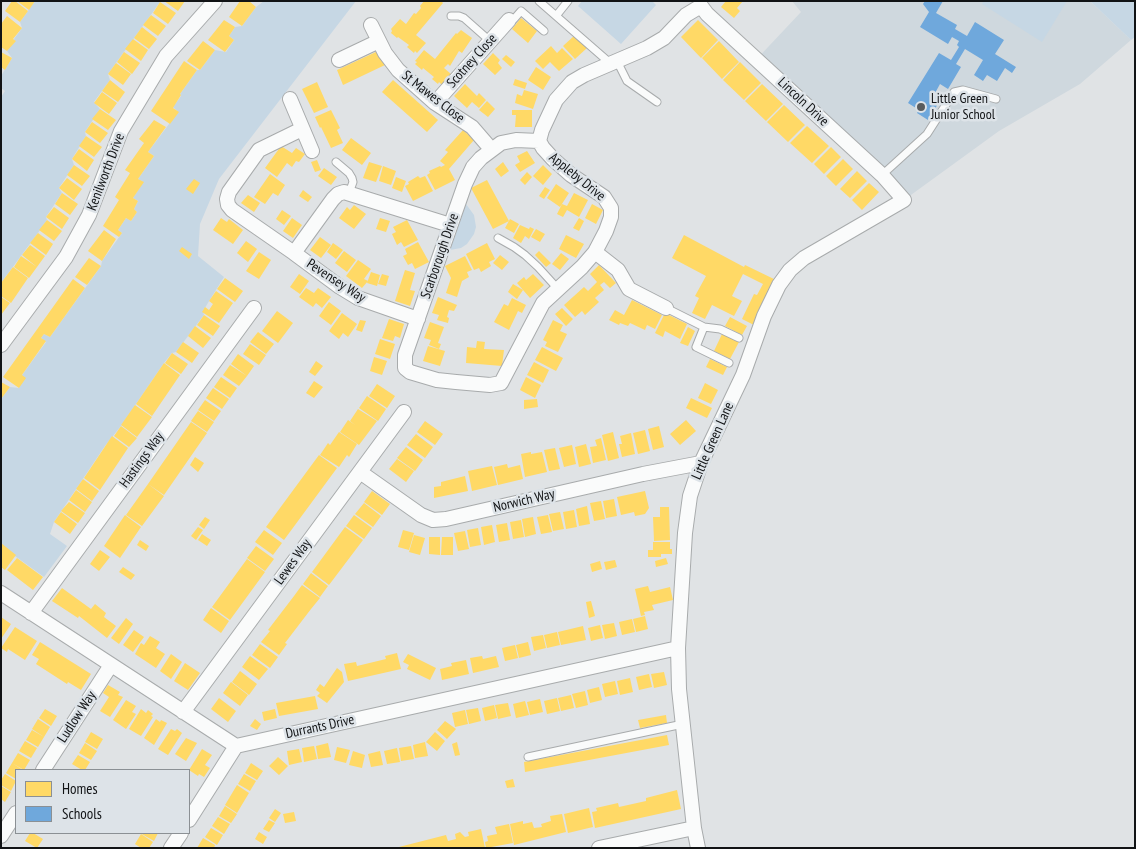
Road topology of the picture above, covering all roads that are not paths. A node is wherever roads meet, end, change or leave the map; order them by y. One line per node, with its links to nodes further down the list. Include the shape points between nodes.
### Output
1 (215, 1): 36 (street, Kenilworth Drive, via 166,56 121,131 89,214 66,257)
2 (540, 1): 6 (lane)
3 (568, 1): 6 (lane)
4 (701, 4): 13 (street, Appleby Drive, via 664,38); 23 (street, Lincoln Drive, via 707,14)
5 (451, 16): 10 (lane, via 464,18)
6 (556, 16): 13 (lane)
7 (508, 20): 9 (lane, via 514,19 521,11); 10 (street, Scotney Close)
8 (371, 25): 11 (street, St Mawes Close)
9 (544, 31)
10 (490, 41): 16 (street, Scotney Close)
11 (379, 42): 12 (street); 16 (street, St Mawes Close, via 398,70)
12 (339, 60)
13 (613, 62): 17 (lane, via 627,81); 19 (street, Appleby Drive, via 584,75 563,91)
14 (290, 99): 18 (street)
15 (996, 100): 23 (lane, via 963,90 954,92 927,134)
16 (435, 102): 20 (street, St Mawes Close, via 472,127)
17 (657, 102)
18 (302, 129): 21 (street); 29 (street, via 259,150 227,199 232,210)
19 (539, 141): 20 (street, Scarborough Drive, via 516,140); 28 (street, Appleby Drive, via 571,175 608,201 610,216)
20 (491, 149): 26 (street, Scarborough Drive, via 473,167)
21 (312, 150)
22 (336, 162): 24 (lane, via 352,178)
23 (882, 175): 25 (street, Lincoln Drive)
24 (349, 193): 26 (street); 29 (street, Pevensey Way, via 338,194 333,199)
25 (904, 200): 40 (street, Little Green Lane, via 804,258 778,285 743,375)
26 (450, 225): 33 (street, Scarborough Drive)
27 (498, 238): 30 (lane, via 525,255)
28 (595, 252): 30 (street, Appleby Drive); 32 (street, via 618,270 629,289)
29 (294, 253): 33 (street, Pevensey Way, via 358,298)
30 (558, 288): 38 (street, Appleby Drive, via 535,316 501,383)
31 (254, 308): 43 (street, Hastings Way)
32 (666, 308): 34 (lane)
33 (418, 319): 38 (street, Scarborough Drive, via 405,355 405,368 419,375)
34 (704, 327): 35 (lane, via 720,329); 37 (lane, via 696,347)
35 (739, 338)
36 (1, 346)
37 (729, 363)
38 (456, 382)
39 (404, 412): 41 (street, Lewes Way)
40 (701, 464): 41 (street, Norwich Way, via 433,520); 44 (street, Little Green Lane, via 688,509)
41 (360, 472): 46 (street, Lewes Way)
42 (1, 593): 43 (street)
43 (31, 613): 45 (street)
44 (678, 648): 47 (street, Little Green Lane); 48 (street, Durrants Drive)
45 (111, 665): 46 (street); 50 (street, Ludlow Way)
46 (182, 712): 48 (street)
47 (683, 724): 49 (lane); 53 (street, Little Green Lane)
48 (236, 746): 52 (street)
49 (528, 757)
50 (45, 769)
51 (15, 815): 55 (street)
52 (190, 818)
53 (694, 828): 57 (street); 58 (street, Little Green Lane)
54 (179, 834): 56 (street)
55 (1, 836)
56 (171, 848)
57 (599, 848)
58 (698, 848)

